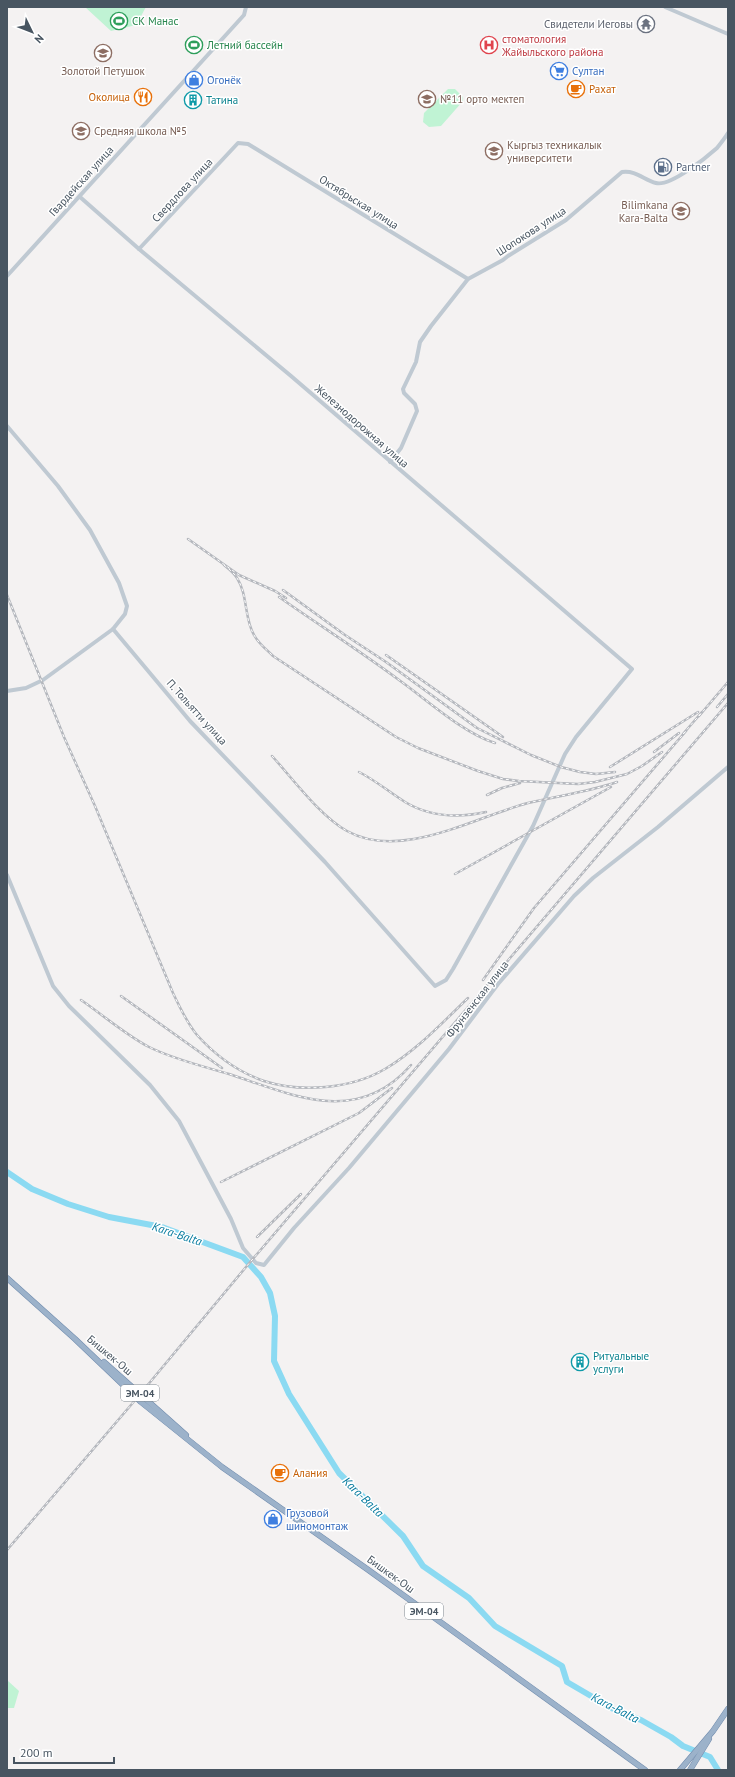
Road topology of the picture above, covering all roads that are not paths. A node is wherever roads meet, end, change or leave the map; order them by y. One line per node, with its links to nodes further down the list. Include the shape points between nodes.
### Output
1 (246, 7): 6 (street, Гвардейская улица, via 244,15)
2 (665, 7): 3 (street)
3 (728, 34)
4 (728, 133): 9 (street, Шопокова улица, via 703,160 665,183 656,183 633,172 622,172 566,220)
5 (238, 143): 7 (street, Свердлова улица); 9 (street, Октябрьская улица, via 248,144)
6 (80, 197): 7 (street, Железнодорожная улица); 8 (street, Гвардейская улица)
7 (139, 249): 11 (street, Железнодорожная улица)
8 (7, 276)
9 (468, 280): 11 (street, Шопокова улица, via 420,342 416,362 404,386 404,392 415,404 417,411 401,448)
10 (7, 426): 12 (street, via 58,486 90,530 119,583 127,606 125,614)
11 (390, 462): 16 (street, Железнодорожная улица, via 632,669 565,754 533,826 453,969 446,980)
12 (113, 629): 13 (street, via 42,680 26,688); 16 (street, П. Тольятти улица, via 190,720 325,862)
13 (7, 691)
14 (728, 767): 15 (street, Фрунзенская улица, via 574,896 508,973 449,1049 264,1265 256,1263 243,1248 231,1219 179,1120 150,1085 69,1006 54,986)
15 (7, 875)
16 (435, 986)
17 (7, 1278): 20 (highway, Бишкек-Ош / ЭМ-04, via 222,1467)
18 (728, 1708): 19 (highway)
19 (691, 1763): 21 (highway); 22 (highway)
20 (645, 1770)
21 (680, 1770)
22 (690, 1770)

